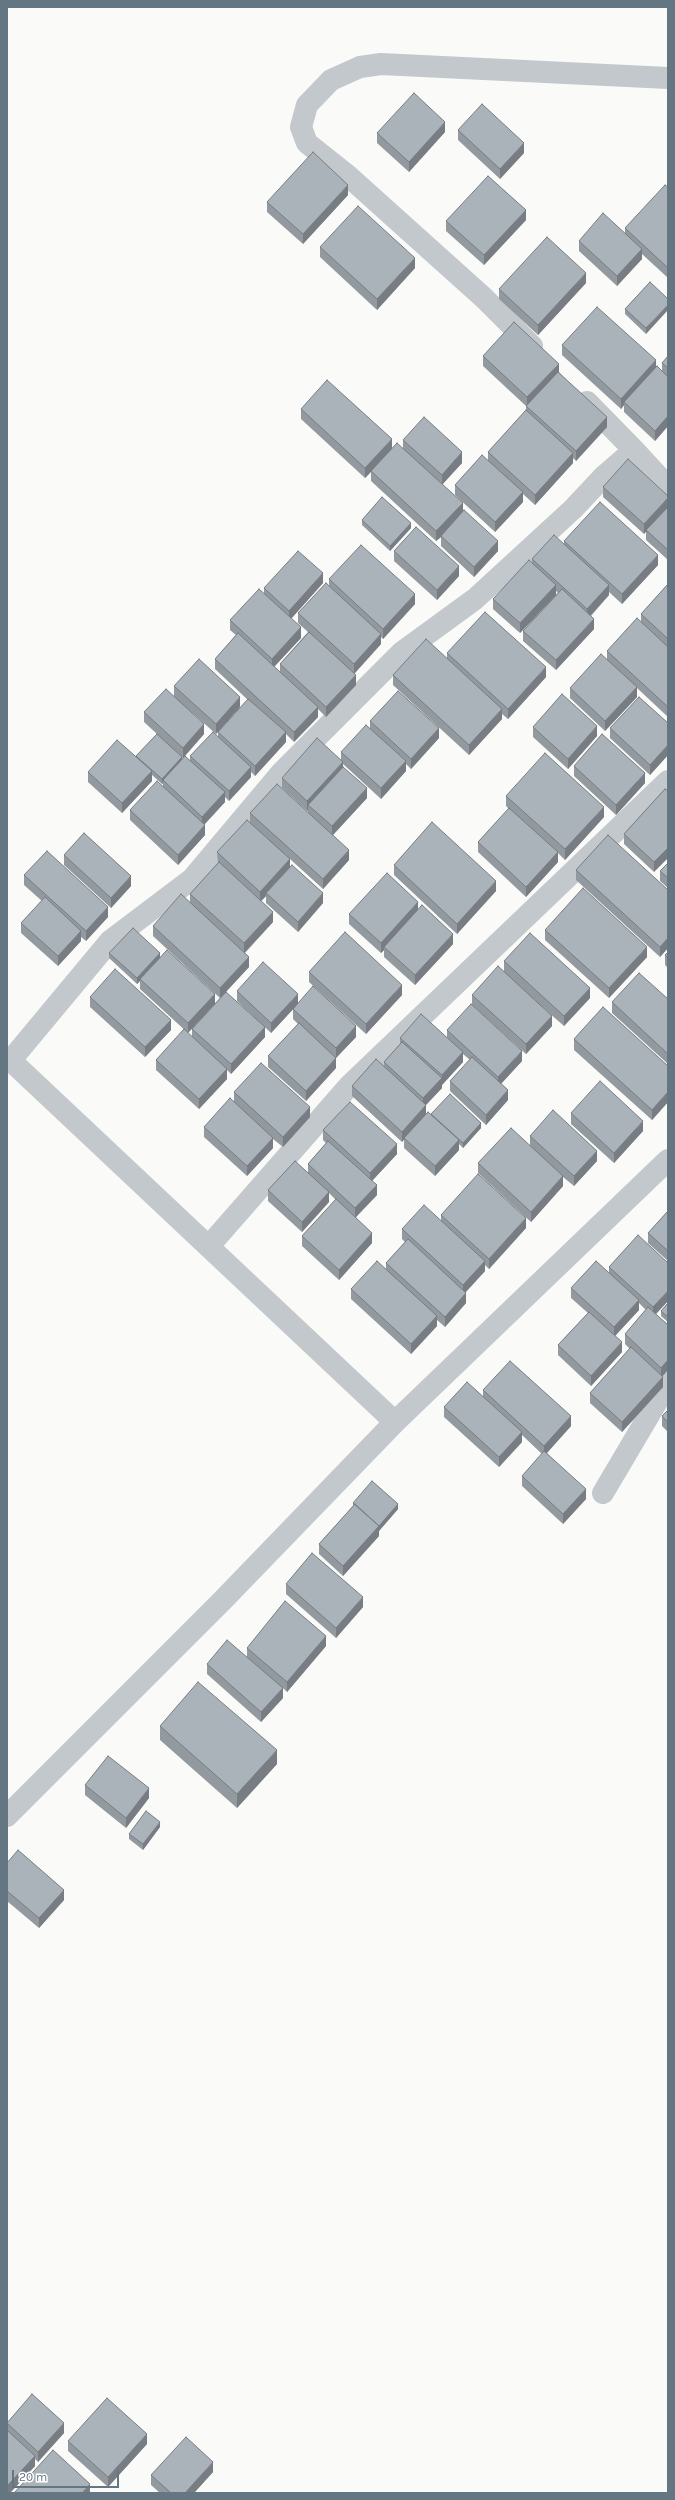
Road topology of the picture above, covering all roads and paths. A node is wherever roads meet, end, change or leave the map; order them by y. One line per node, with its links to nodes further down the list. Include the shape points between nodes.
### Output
1 (668, 78): 2 (street, via 381,64 360,67 331,80 307,105 301,127 307,143 346,174 484,298)
2 (545, 360)
3 (573, 388): 4 (street)
4 (634, 450): 5 (street); 7 (street, via 475,599 401,653 281,773 192,879 110,941)
5 (668, 487)
6 (668, 781): 9 (street, via 349,1086)
7 (9, 1058): 9 (street)
8 (668, 1160): 11 (street)
9 (209, 1246): 11 (street)
10 (668, 1383): 12 (street)
11 (395, 1422): 13 (street, via 221,1602)
12 (603, 1493)
13 (7, 1816)

